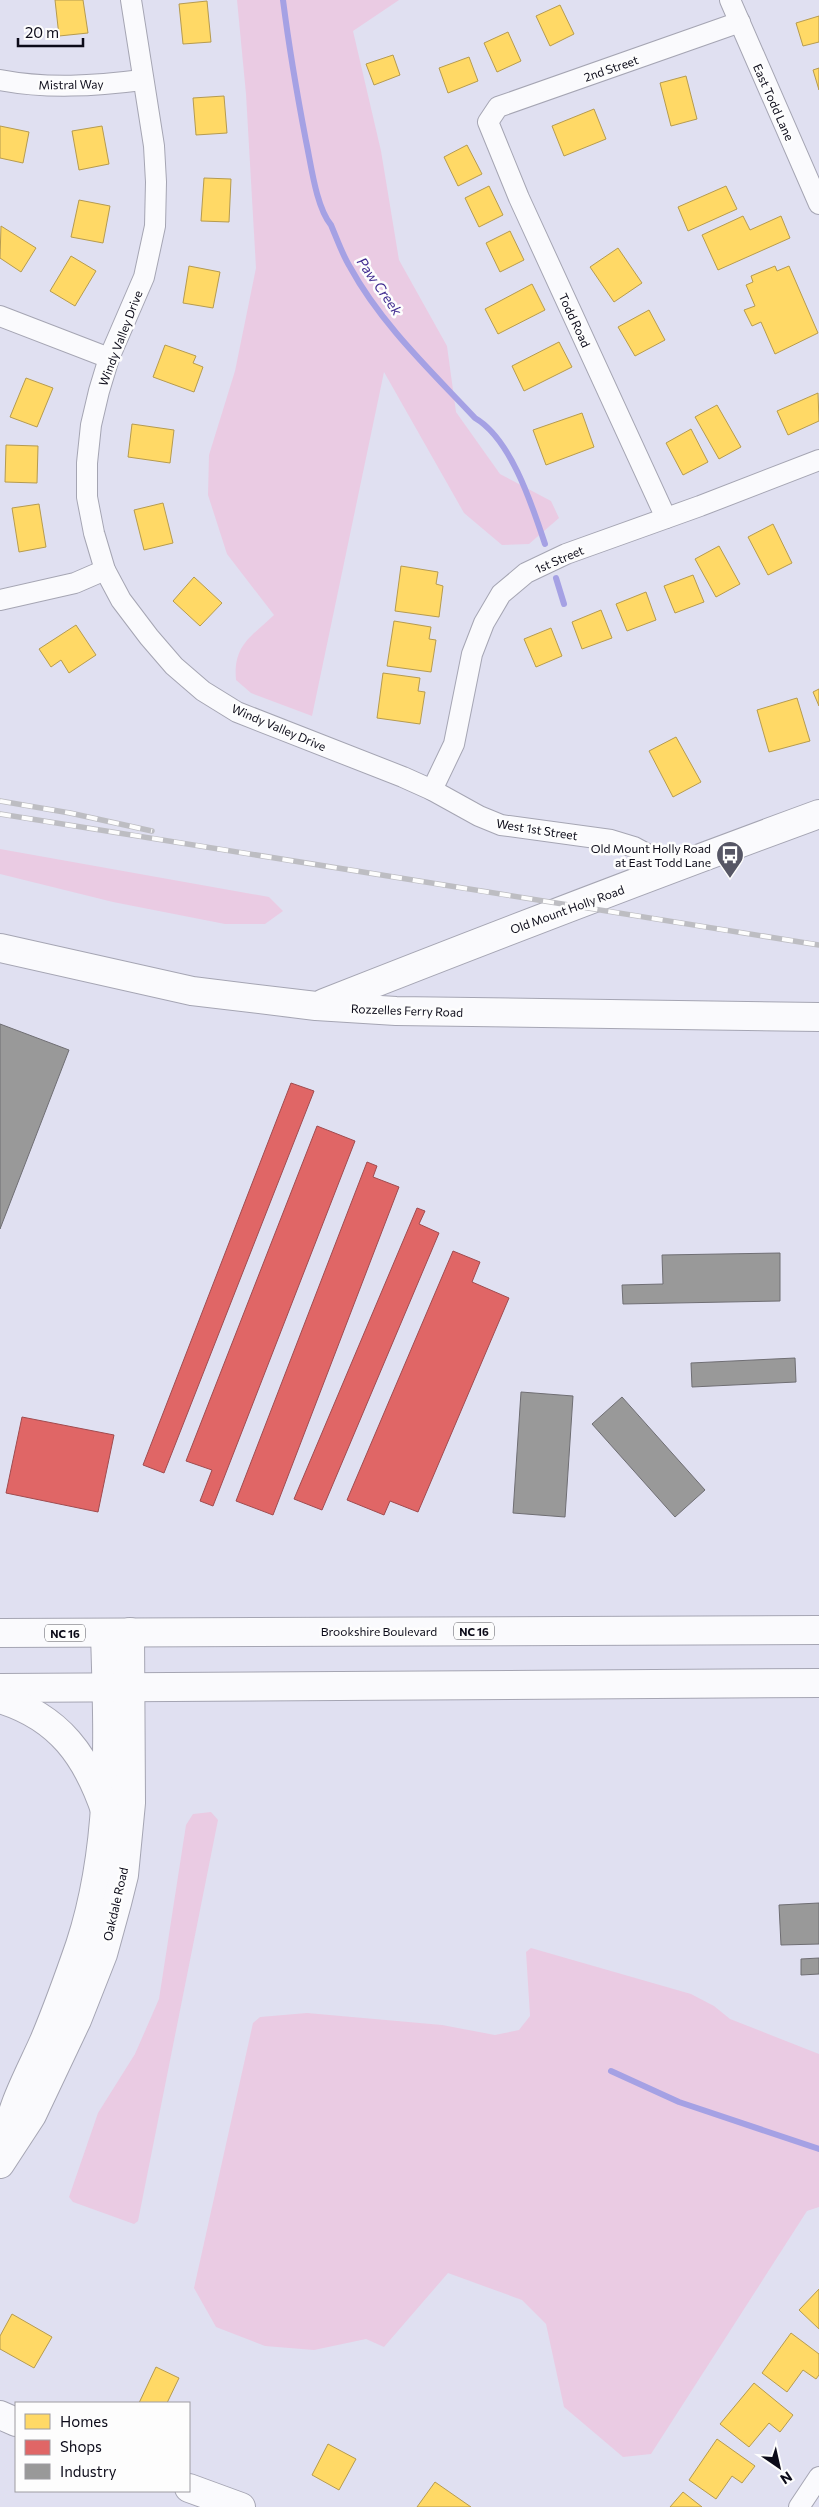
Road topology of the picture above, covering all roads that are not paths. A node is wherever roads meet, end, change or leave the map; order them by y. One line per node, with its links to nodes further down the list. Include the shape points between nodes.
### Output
1 (131, 0): 5 (street, Windy Valley Drive)
2 (730, 0): 3 (street, East Todd Lane)
3 (740, 22): 6 (street, 2nd Street, via 498,107); 7 (street, East Todd Lane)
4 (0, 80): 5 (street, Mistral Way, via 66,86)
5 (142, 80): 9 (street, Windy Valley Drive, via 154,146 155,226 144,277)
6 (488, 122): 11 (street, Todd Road, via 519,198)
7 (819, 204)
8 (0, 316): 9 (street)
9 (110, 358): 12 (street, Windy Valley Drive, via 91,424 86,464 87,497)
10 (819, 460): 11 (street, 1st Street)
11 (666, 518): 14 (street, 1st Street, via 545,563 526,573 501,594 484,623 472,654 454,744)
12 (105, 570): 13 (street, via 75,583); 14 (street, Windy Valley Drive, via 149,637 174,666 203,691 237,712)
13 (0, 600)
14 (432, 790): 16 (street, West 1st Street, via 501,825 611,840 634,847)
15 (819, 814): 16 (main road, Old Mount Holly Road)
16 (673, 868): 18 (main road, Old Mount Holly Road)
17 (0, 948): 18 (main road, Rozzelles Ferry Road, via 192,991)
18 (316, 1006): 19 (main road, Rozzelles Ferry Road, via 396,1012)
19 (819, 1017)
20 (819, 1630): 21 (main road, Brookshire Boulevard / NC 16)
21 (117, 1632): 22 (main road, Brookshire Boulevard / NC 16); 25 (main road, Oakdale Road)
22 (0, 1633)
23 (819, 1683): 25 (main road)
24 (0, 1688): 25 (main road)
25 (119, 1688): 27 (main road, Oakdale Road); 28 (main road, Oakdale Road, via 131,1803 118,1903 103,1954 77,2020 32,2115)
26 (0, 1698): 27 (main road, via 37,1714 62,1735 88,1770)
27 (106, 1813): 28 (main road, Oakdale Road, via 98,1874 80,1944 45,2039 14,2106)
28 (2, 2159)
29 (0, 2415): 30 (main road)
30 (15, 2422)
31 (819, 2477): 34 (street)
32 (190, 2488): 33 (main road)
33 (241, 2507)
34 (800, 2507)

